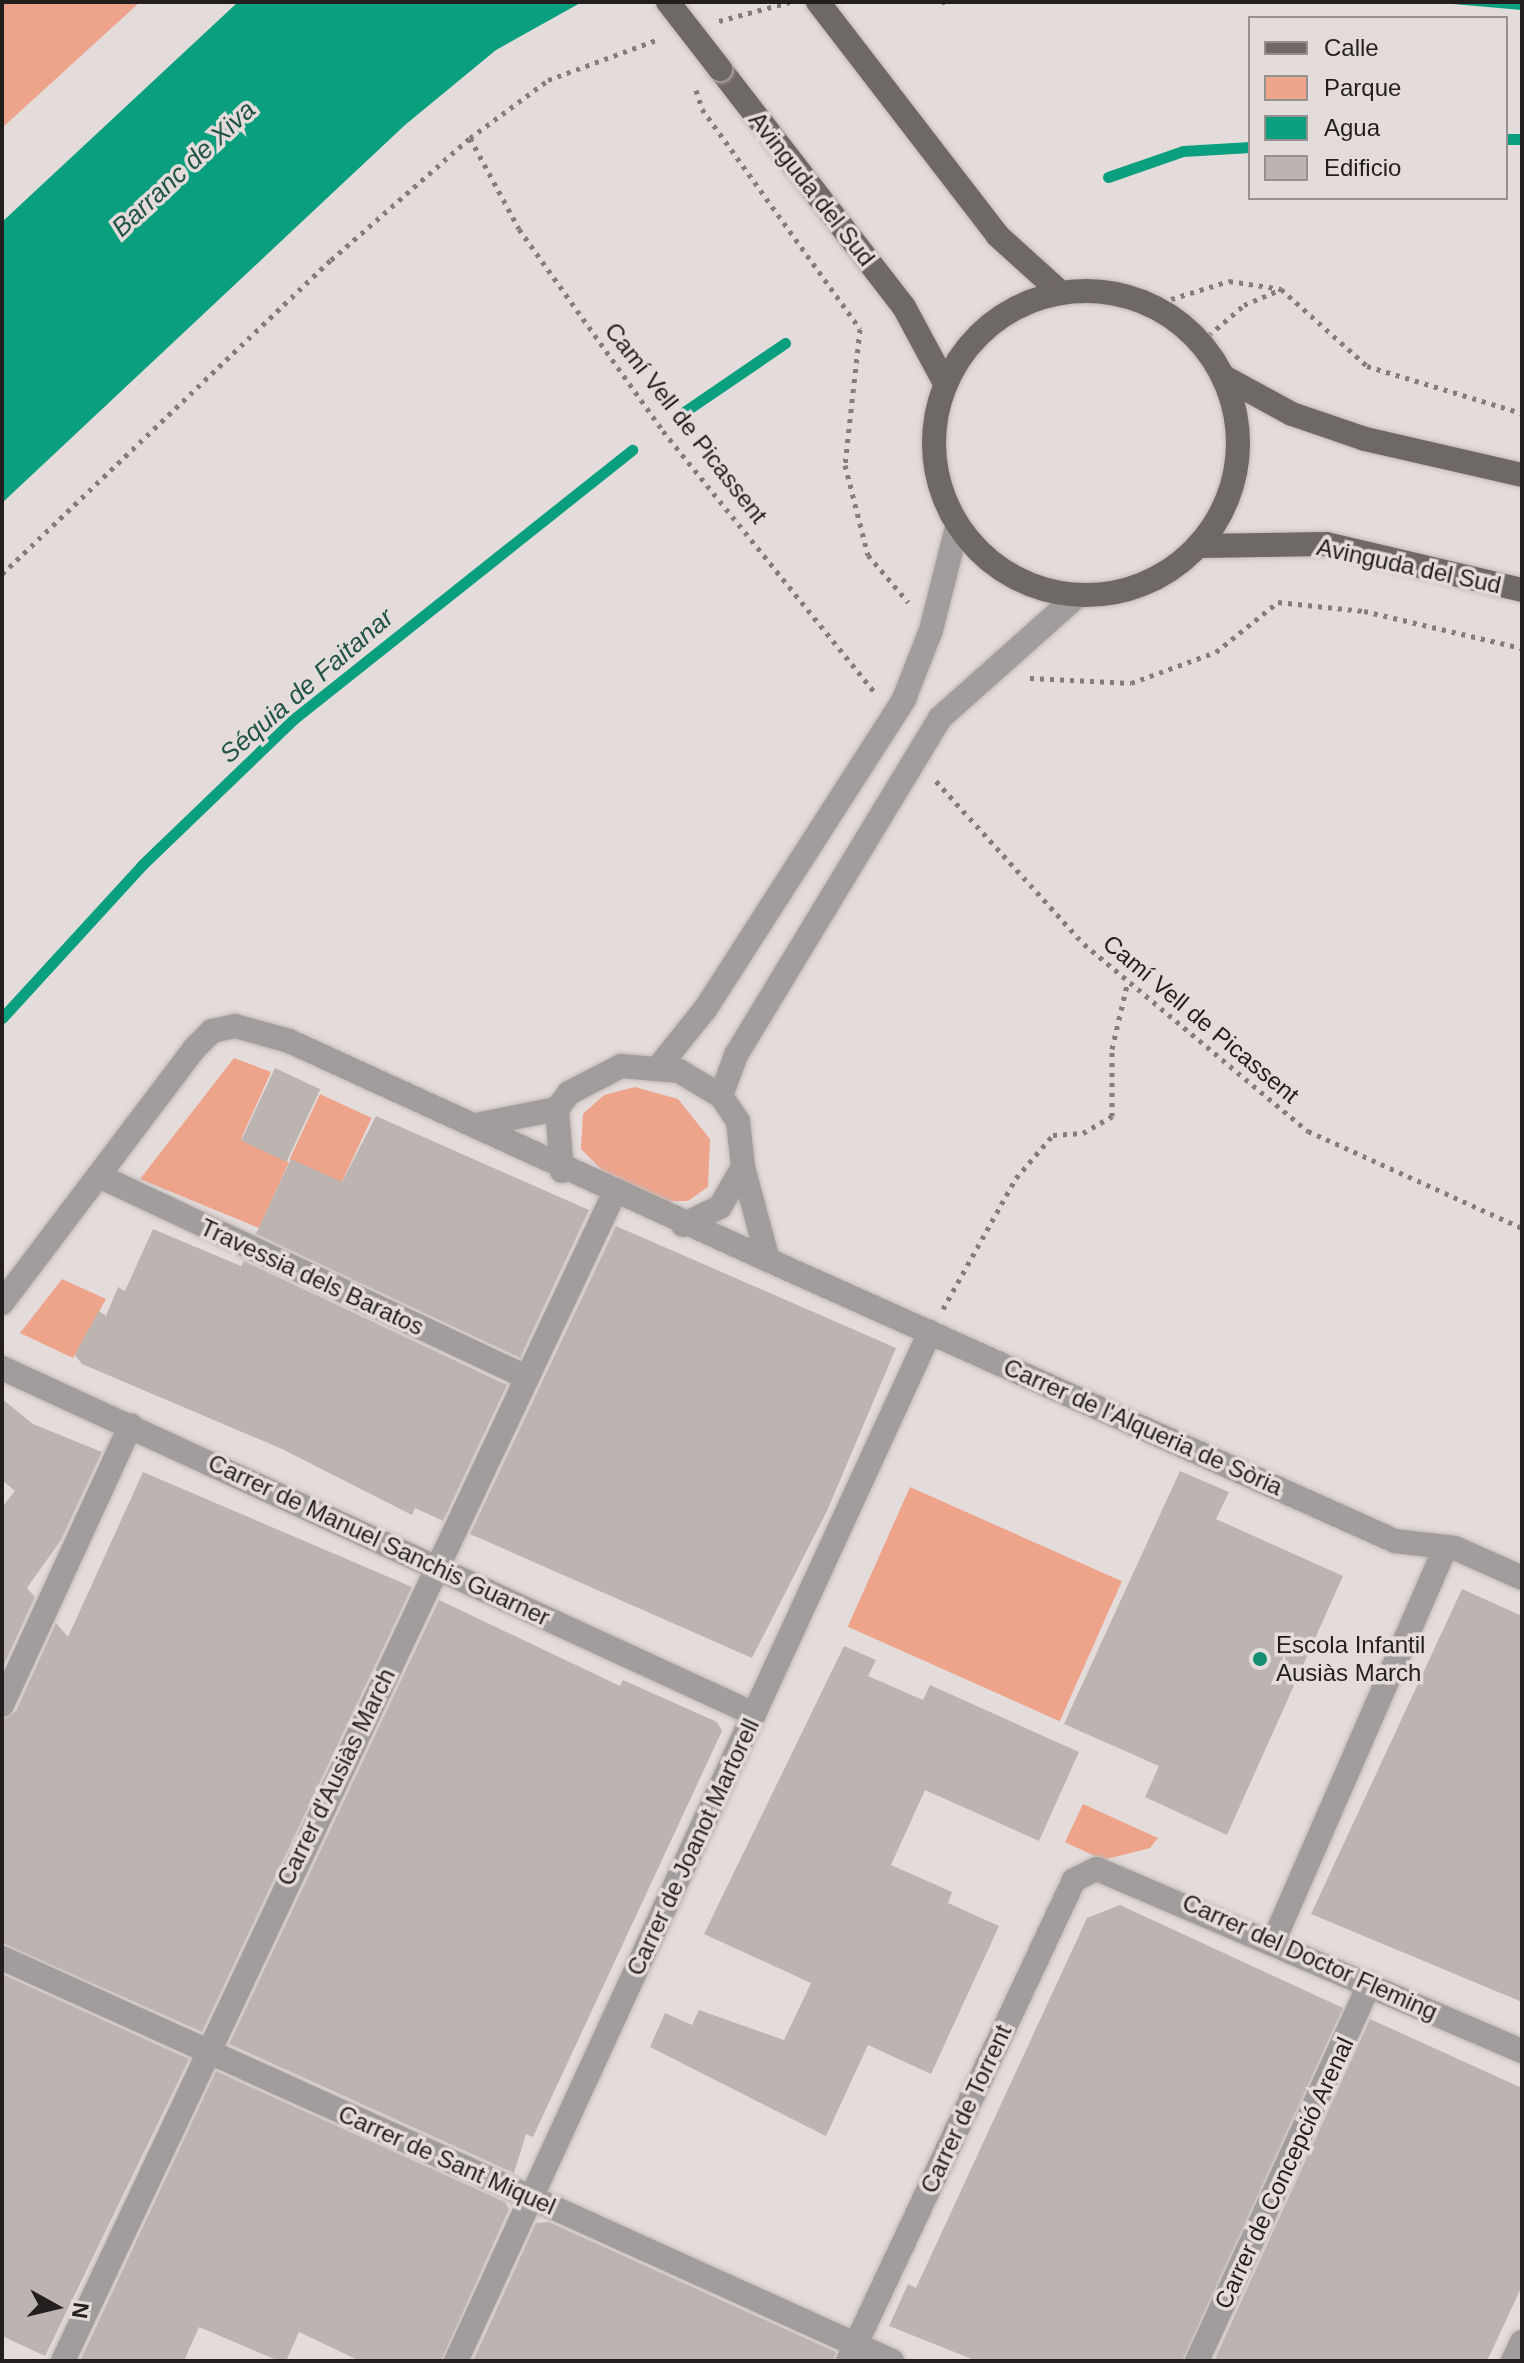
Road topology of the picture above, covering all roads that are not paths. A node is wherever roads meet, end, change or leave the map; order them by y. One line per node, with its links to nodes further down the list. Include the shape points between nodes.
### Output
1 (668, 2): 5 (main road, Avinguda del Sud, bridge, via 904,307)
2 (818, 2): 3 (main road, via 998,236)
3 (1060, 292): 4 (main road, via 1107,291 1152,305 1201,342); 5 (main road, via 1013,309 973,340)
4 (1224, 377): 6 (main road, via 1292,414 1365,439); 8 (main road, via 1237,421 1237,466 1224,509)
5 (945, 383): 7 (main road, via 933,432 937,481)
6 (1522, 475)
7 (957, 527): 10 (main road, via 989,563 1030,586); 11 (street, via 931,630 894,717 706,1008)
8 (1199, 546): 9 (main road, Avinguda del Sud, via 1326,544); 10 (main road, via 1164,575 1121,593)
9 (1522, 590)
10 (1076, 597): 12 (street, via 940,718 736,1055)
11 (661, 1064): 12 (street); 13 (street, via 621,1066 593,1077)
12 (721, 1096): 15 (street, via 738,1121)
13 (557, 1109): 14 (street); 16 (street)
14 (476, 1125): 16 (street, Carrer de l'Alqueria de Sòria); 17 (street, Carrer de l'Alqueria de Sòria, via 289,1041 235,1026 212,1031 194,1049)
15 (743, 1167): 19 (street, via 720,1207); 20 (street)
16 (562, 1171): 18 (street, Carrer de l'Alqueria de Sòria)
17 (99, 1176): 21 (street); 24 (street, Travessia dels Baratos)
18 (613, 1196): 19 (street, Carrer de l'Alqueria de Sòria); 24 (street, Carrer d'Ausiàs March)
19 (683, 1225): 20 (street, Carrer de l'Alqueria de Sòria)
20 (768, 1260): 22 (street, Carrer de l'Alqueria de Sòria)
21 (2, 1303)
22 (930, 1332): 26 (street, Carrer de l'Alqueria de Sòria, via 1395,1541); 30 (street, Carrer de Joanot Martorell)
23 (2, 1368): 25 (street, Carrer de Manuel Sanchis Guarner)
24 (526, 1377): 27 (street, Carrer d'Ausiàs March)
25 (131, 1425): 27 (street, Carrer de Manuel Sanchis Guarner); 29 (street)
26 (1446, 1547): 28 (street, Carrer de l'Alqueria de Sòria); 32 (street)
27 (437, 1566): 30 (street, Carrer de Manuel Sanchis Guarner); 35 (street, Carrer d'Ausiàs March)
28 (1522, 1578)
29 (2, 1705)
30 (754, 1714): 37 (street, Carrer de Joanot Martorell)
31 (1097, 1869): 32 (street, Carrer del Doctor Fleming); 39 (street, Carrer de Torrent, via 1074,1880)
32 (1274, 1940): 34 (street, Carrer del Doctor Fleming)
33 (2, 1958): 35 (street, Carrer de Sant Miquel)
34 (1370, 1984): 36 (street, Carrer del Doctor Fleming); 43 (street, Carrer de Concepció Arenal)
35 (206, 2050): 37 (street, Carrer de Sant Miquel); 40 (street, Carrer d'Ausiàs March)
36 (1522, 2051)
37 (531, 2198): 39 (street, Carrer de Sant Miquel); 41 (street, Carrer de Joanot Martorell)
38 (1522, 2342): 44 (street)
39 (851, 2353): 42 (street, Carrer de Sant Miquel)
40 (63, 2361)
41 (456, 2361)
42 (892, 2361)
43 (1197, 2361)
44 (1513, 2361)

